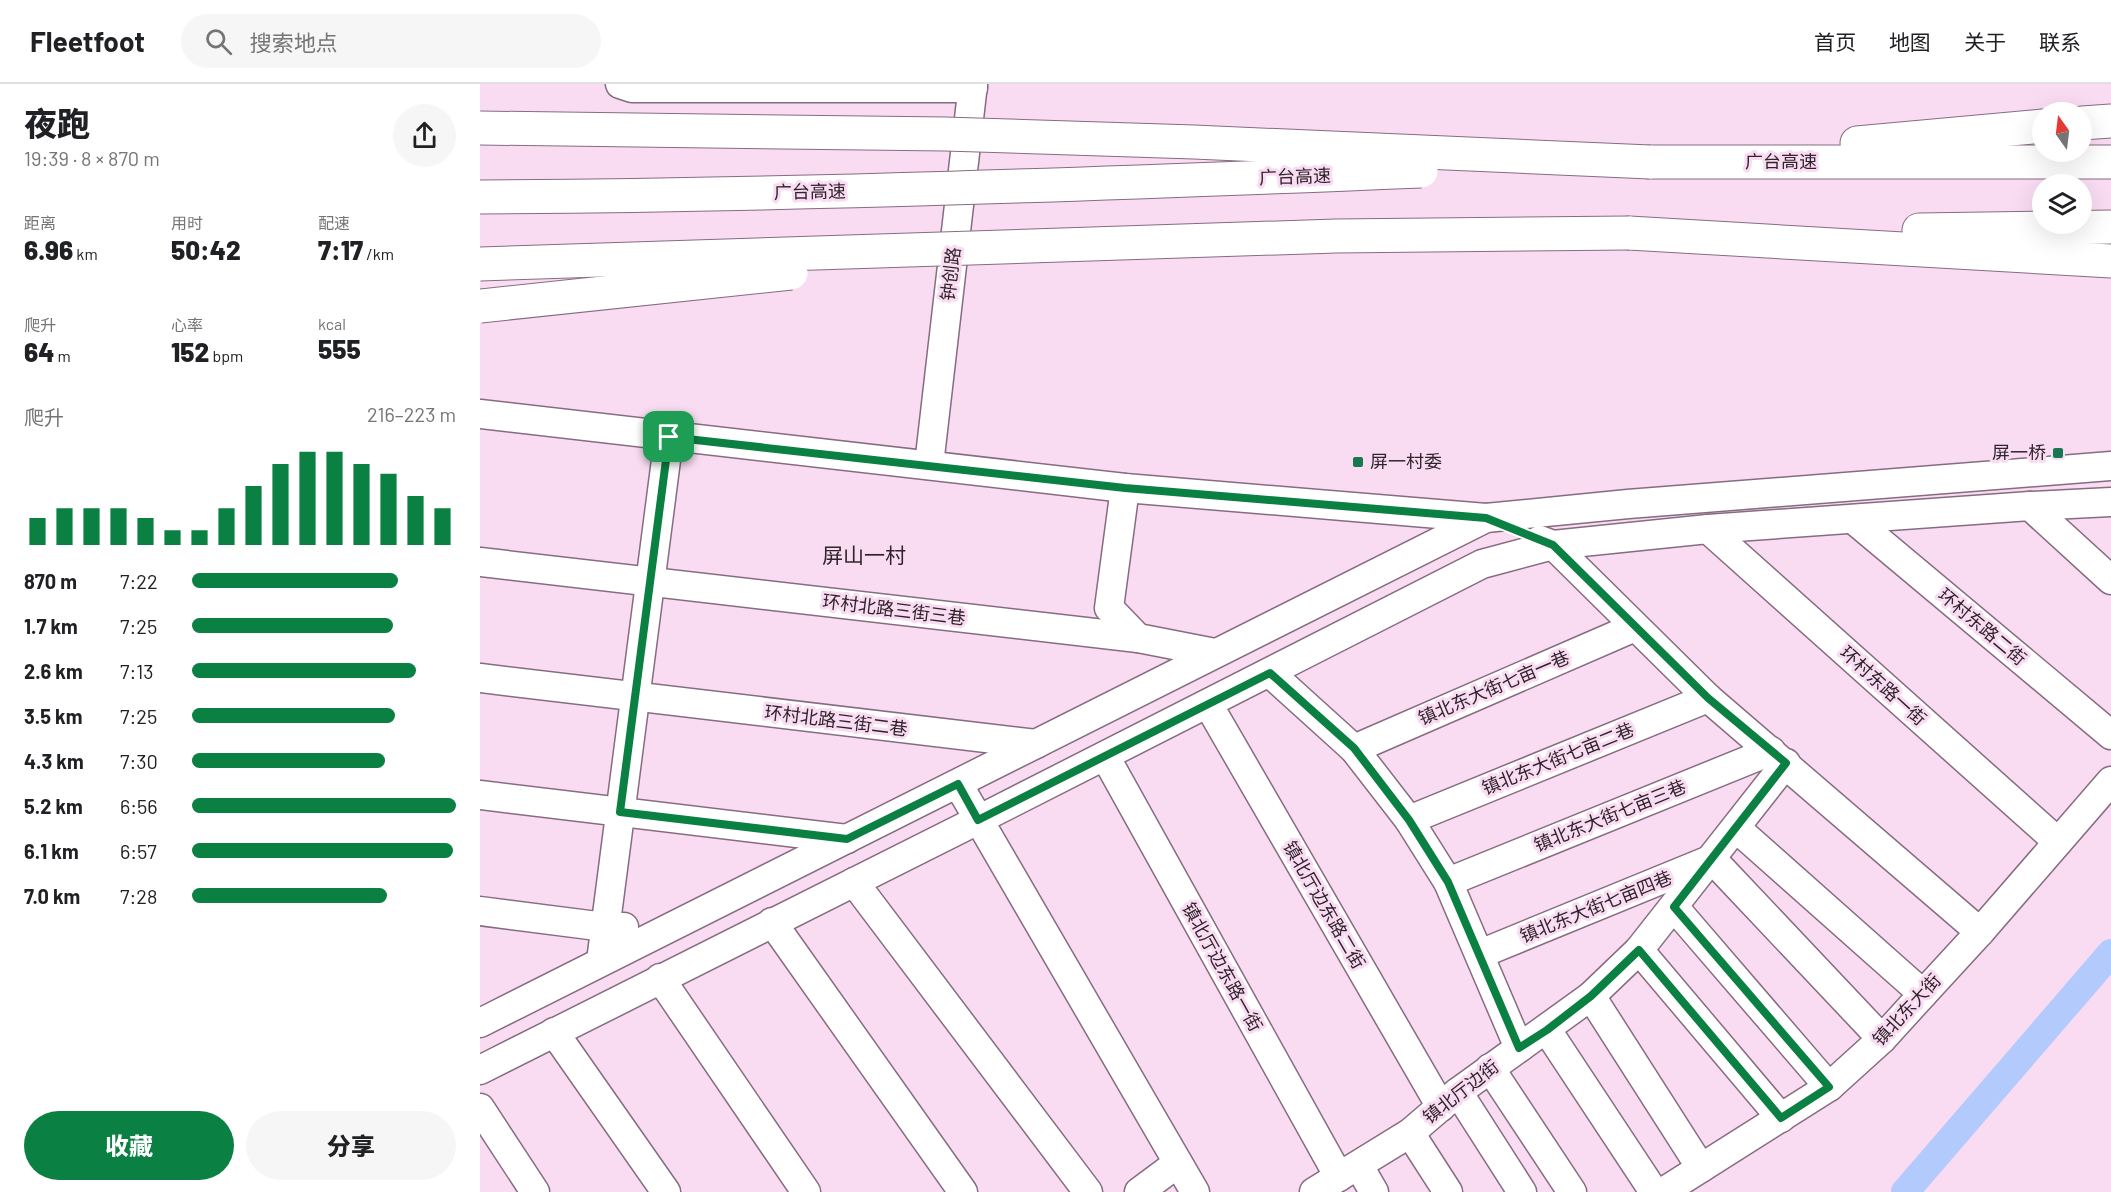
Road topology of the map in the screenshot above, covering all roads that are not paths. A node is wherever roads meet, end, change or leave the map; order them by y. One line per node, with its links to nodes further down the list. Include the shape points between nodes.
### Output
1 (620, 84): 2 (street, via 632,88)
2 (973, 86): 18 (street, 钟创路)
3 (2111, 121): 4 (highway)
4 (2092, 122)
5 (2032, 127): 7 (highway)
6 (480, 128): 7 (highway, bridge, via 957,135)
7 (1650, 162): 8 (highway, 广台高速); 9 (highway, 广台高速, bridge, via 1060,186)
8 (2111, 162)
9 (480, 197)
10 (2111, 227): 11 (highway)
11 (1629, 233): 12 (highway, bridge); 13 (highway)
12 (1090, 243): 14 (highway, bridge); 15 (highway, bridge)
13 (2111, 261)
14 (480, 264)
15 (480, 306)
16 (480, 414): 17 (street)
17 (669, 437): 18 (street); 29 (street)
18 (929, 465): 20 (street)
19 (2111, 466): 23 (street)
20 (1125, 488): 23 (street); 31 (street, via 1109,608)
21 (2111, 502): 22 (street)
22 (2030, 506): 24 (street); 28 (street)
23 (1486, 518): 26 (street); 32 (street)
24 (1853, 519): 25 (street); 38 (street, 环村东路二街)
25 (1708, 529): 26 (street); 51 (street, 环村东路一街)
26 (1553, 545): 30 (street); 33 (street, via 1482,564)
27 (480, 562): 29 (street, 环村北路三街三巷)
28 (2111, 580)
29 (650, 582): 31 (street, 环村北路三街三巷); 35 (street)
30 (1635, 627): 36 (street); 40 (street, 镇北东大街七亩一巷)
31 (1138, 638): 32 (street, 环村北路三街三巷)
32 (1215, 653): 39 (street)
33 (1270, 673): 37 (street); 40 (street)
34 (480, 678): 35 (street, 环村北路三街二巷)
35 (635, 697): 39 (street, 环村北路三街二巷); 46 (street)
36 (1708, 698): 42 (street); 48 (street, 镇北东大街七亩二巷)
37 (1208, 704): 41 (street); 75 (street, 镇北厅边东路二街)
38 (2111, 735)
39 (1036, 744): 44 (street)
40 (1354, 748): 48 (street)
41 (1105, 756): 47 (street); 81 (street, 镇北厅边东路一街)
42 (1778, 757): 49 (street, 镇北厅边街); 54 (street, 镇北东大街七亩三巷); 60 (street)
43 (2111, 782): 51 (street, 镇北东大街)
44 (958, 784): 47 (street); 50 (street)
45 (480, 795): 46 (street)
46 (620, 812): 50 (street); 58 (street)
47 (978, 820): 53 (street); 79 (street)
48 (1409, 820): 54 (street)
49 (1736, 828): 52 (street, 镇北厅边街); 65 (street)
50 (847, 839): 59 (street)
51 (2058, 842): 60 (street, 镇北东大街)
52 (1712, 859): 55 (street, 镇北厅边街); 62 (street, 镇北东大街七亩四巷); 70 (street)
53 (854, 882): 57 (street); 86 (street)
54 (1448, 882): 62 (street)
55 (1674, 907): 61 (street, 镇北厅边街); 74 (street)
56 (480, 911): 58 (street)
57 (772, 922): 64 (street); 85 (street)
58 (605, 927): 59 (street); 63 (street)
59 (668, 928): 63 (street)
60 (1980, 932): 65 (street, 镇北东大街)
61 (1639, 950): 66 (street, 镇北厅边街); 77 (street)
62 (1480, 954): 71 (street)
63 (601, 961): 67 (street)
64 (660, 978): 69 (street); 84 (street)
65 (1923, 994): 70 (street, 镇北东大街)
66 (1591, 996): 68 (street, 镇北厅边街); 80 (street)
67 (480, 1023)
68 (1547, 1030): 71 (street, 镇北厅边街); 94 (street)
69 (554, 1032): 73 (street); 83 (street)
70 (1882, 1039): 74 (street, 镇北东大街)
71 (1519, 1048): 72 (street, 镇北厅边街)
72 (1490, 1068): 75 (street, 镇北厅边街); 93 (street)
73 (480, 1070)
74 (1829, 1087): 77 (street, 镇北东大街)
75 (1449, 1099): 78 (street, 镇北厅边街); 92 (street, 镇北厅边东路二街)
76 (480, 1108): 82 (street)
77 (1781, 1118): 80 (street, 镇北东大街)
78 (1410, 1134): 81 (street, 镇北厅边街); 91 (street)
79 (1178, 1163): 87 (street); 88 (street)
80 (1701, 1168): 95 (street, 镇北东大街)
81 (1349, 1171): 89 (street, 镇北厅边街); 90 (street, 镇北厅边东路一街)
82 (535, 1192)
83 (666, 1192)
84 (806, 1192)
85 (963, 1192)
86 (1088, 1192)
87 (1139, 1192)
88 (1195, 1192)
89 (1314, 1192)
90 (1374, 1192)
91 (1448, 1192)
92 (1522, 1192)
93 (1572, 1192)
94 (1653, 1192)
95 (1663, 1192)

